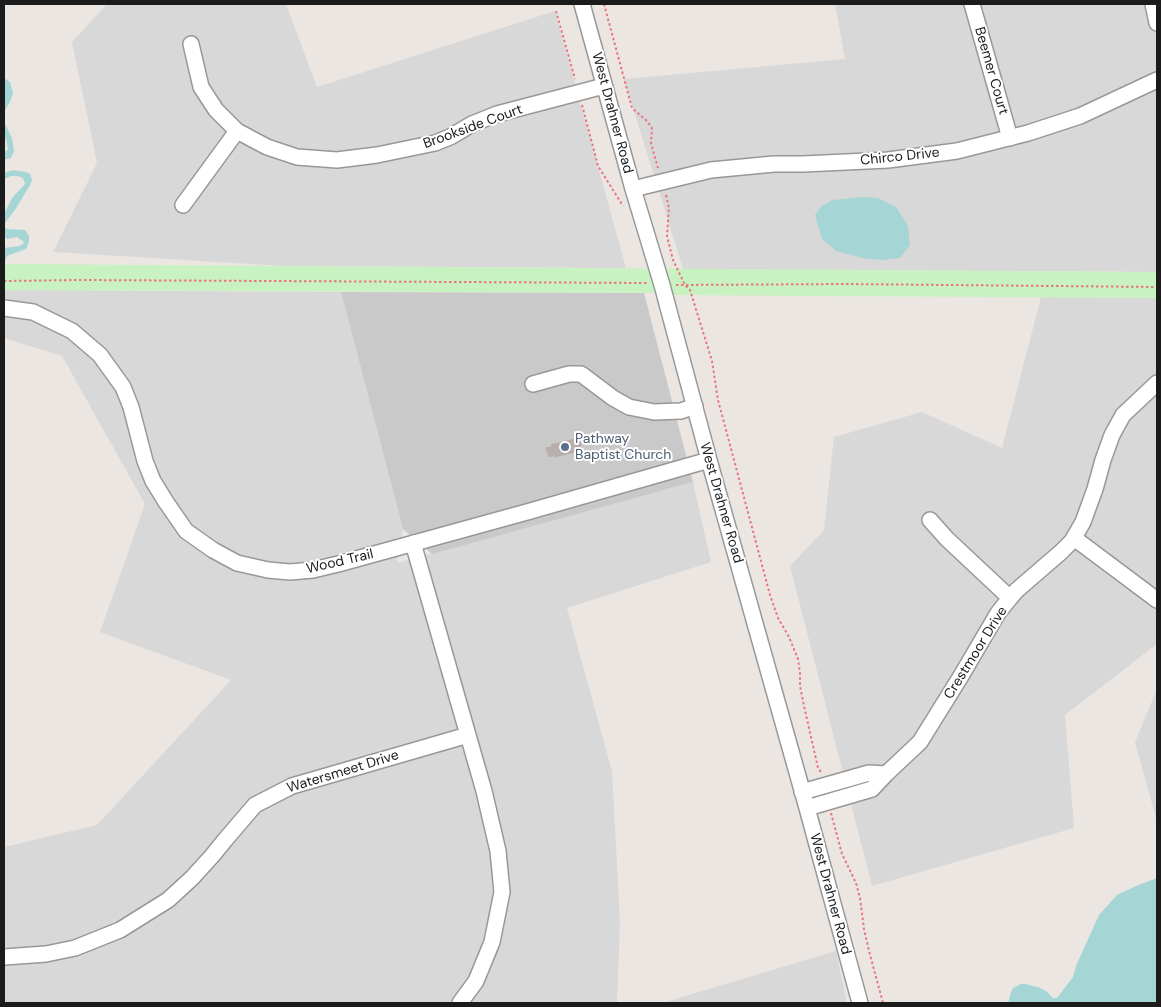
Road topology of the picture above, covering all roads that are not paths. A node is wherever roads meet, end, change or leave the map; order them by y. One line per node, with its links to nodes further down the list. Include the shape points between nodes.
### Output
1 (582, 4): 7 (street, West Drahner Road)
2 (972, 4): 9 (street, Beemer Court)
3 (1153, 4): 4 (street)
4 (1157, 23)
5 (191, 44): 8 (street, Brookside Court, via 201,87 216,110)
6 (1157, 80): 9 (street, Chirco Drive, via 1080,116)
7 (604, 86): 8 (street, Brookside Court, via 498,114 436,143 338,160 297,157 267,147); 10 (street, West Drahner Road)
8 (237, 131): 11 (street)
9 (1010, 138): 10 (street, Chirco Drive, via 958,151 888,160 711,170)
10 (633, 189): 15 (street, West Drahner Road)
11 (183, 205)
12 (4, 308): 19 (street, Wood Trail, via 33,312 72,331 100,355 123,387 153,481 186,531 214,550 237,562 290,572 313,570)
13 (1157, 383): 18 (street, Crestmoor Drive, via 1123,415 1112,434 1084,522)
14 (533, 384): 15 (street, via 581,374 628,407 654,412 681,411)
15 (695, 406): 16 (street, West Drahner Road)
16 (709, 460): 19 (street, Wood Trail); 24 (street, West Drahner Road)
17 (930, 520): 20 (street)
18 (1074, 538): 20 (street, Crestmoor Drive); 21 (street)
19 (413, 543): 22 (street)
20 (1010, 598): 23 (street, Crestmoor Drive, via 920,742)
21 (1157, 600)
22 (468, 735): 26 (street, Watersmeet Drive, via 292,786 255,805 174,895 120,930 75,948); 27 (street, via 498,851 502,892 492,942 476,981)
23 (886, 774): 24 (street, via 869,773); 25 (street, Crestmoor Drive, via 872,789)
24 (802, 792): 25 (street, West Drahner Road)
25 (807, 808): 28 (street, West Drahner Road)
26 (4, 957)
27 (460, 1003)
28 (860, 1003)

